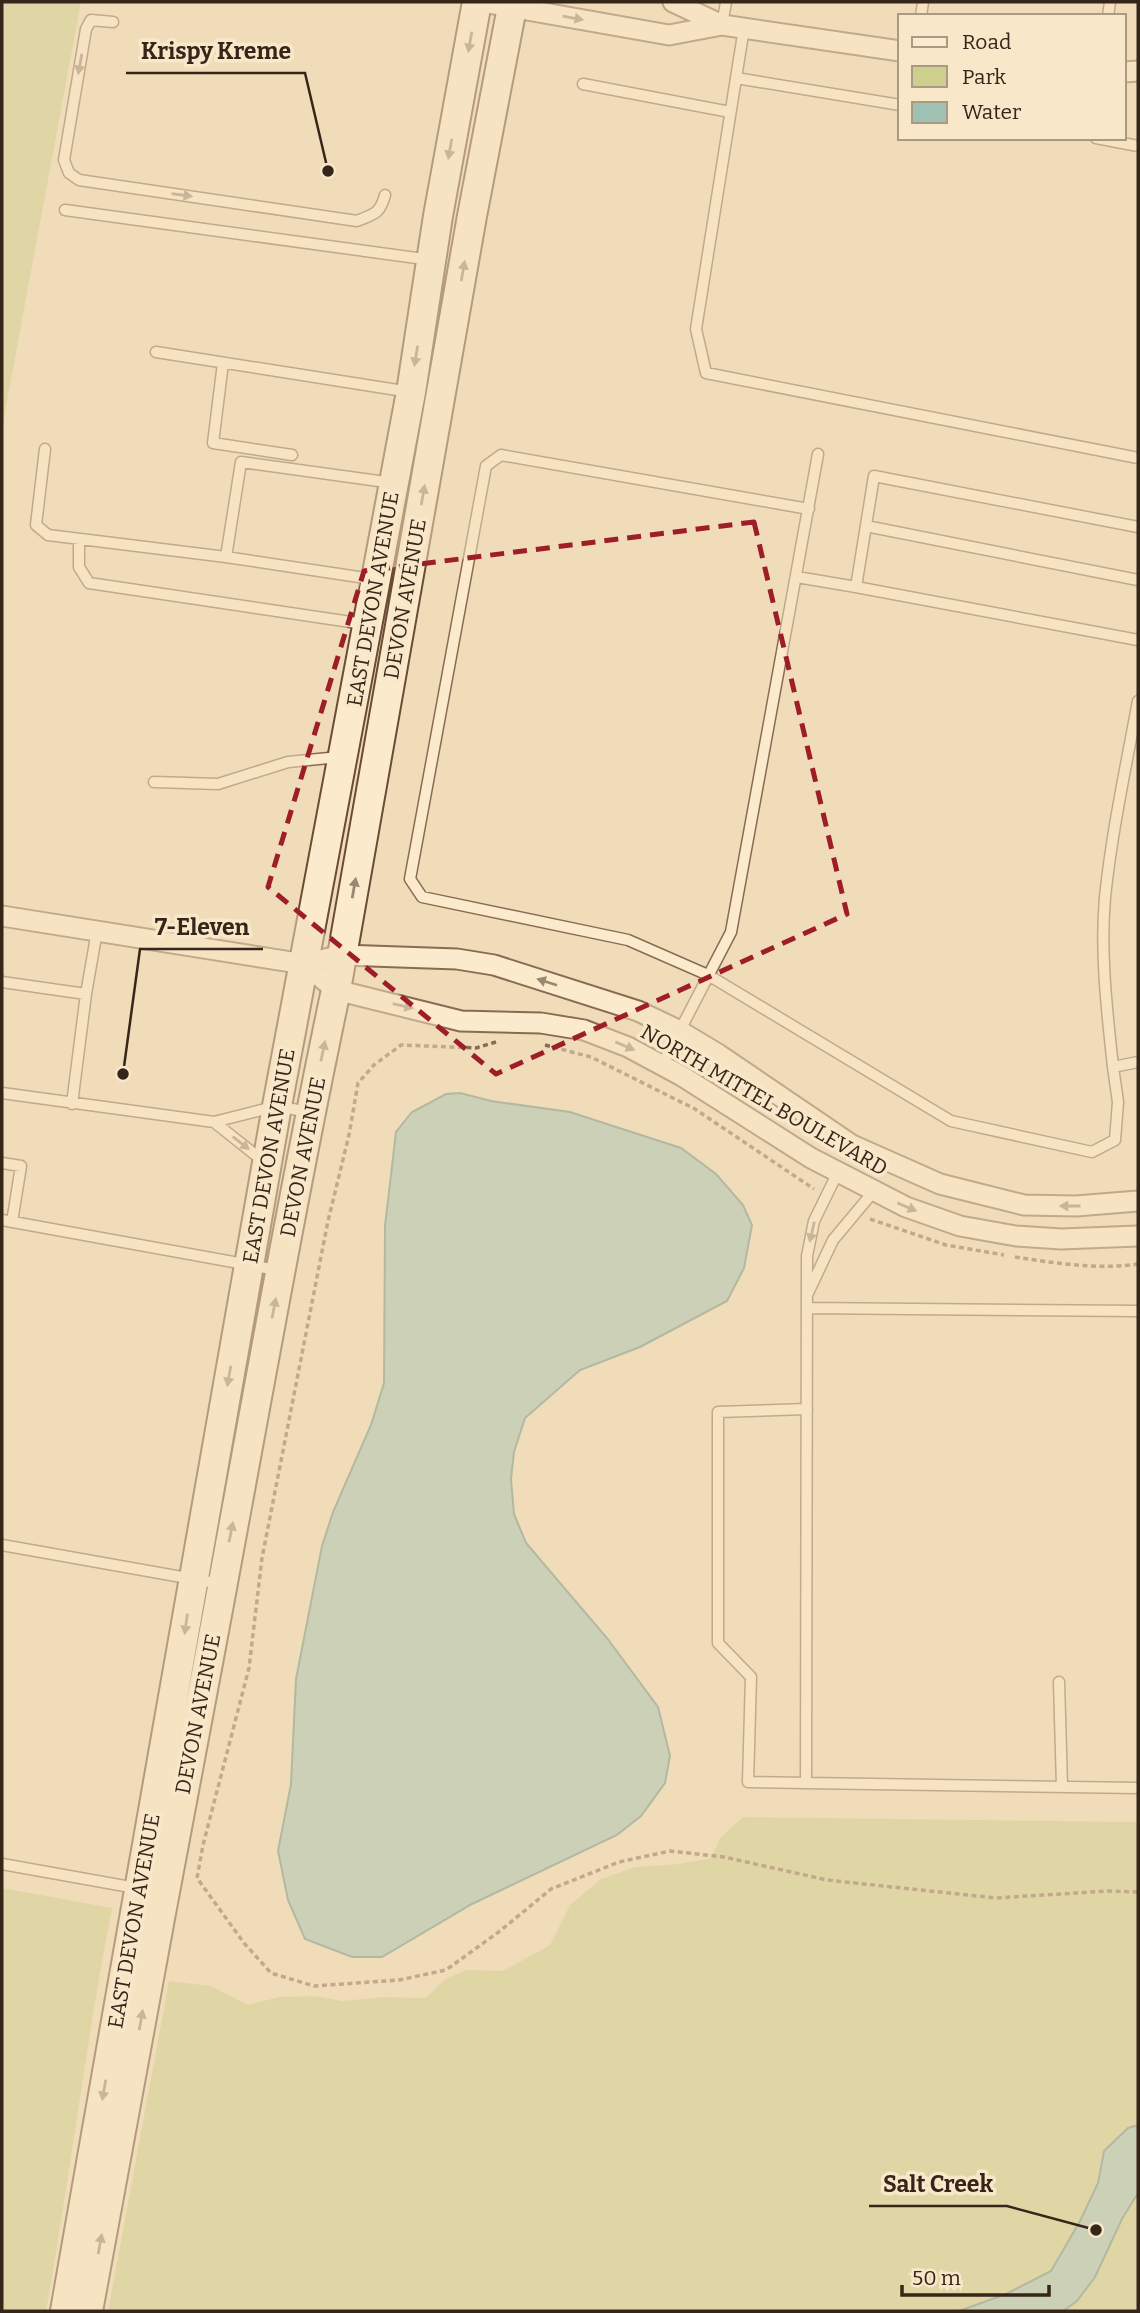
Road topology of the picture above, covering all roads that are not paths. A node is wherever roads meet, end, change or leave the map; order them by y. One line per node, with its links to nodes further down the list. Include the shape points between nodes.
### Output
1 (477, 2): 12 (main road, EAST DEVON AVENUE, one-way to 12)
2 (482, 2): 5 (street)
3 (673, 2): 7 (street)
4 (726, 2): 7 (lane)
5 (512, 5): 7 (street, one-way to 7, via 669,35); 12 (main road, DEVON AVENUE)
6 (113, 22): 17 (lane, one-way to 17, via 91,20 86,29 64,160 69,173 79,180 357,221 381,208)
7 (722, 24): 8 (street)
8 (744, 28): 9 (street); 10 (lane)
9 (898, 51)
10 (736, 78): 13 (lane); 14 (lane)
11 (583, 84): 14 (lane)
12 (479, 86): 19 (main road, EAST DEVON AVENUE, one-way to 19); 44 (main road, DEVON AVENUE, one-way to 12)
13 (898, 105)
14 (730, 112): 26 (lane, via 696,329 706,373)
15 (1106, 140): 16 (lane)
16 (1138, 146)
17 (385, 195)
18 (65, 210): 19 (lane)
19 (431, 260): 22 (main road, EAST DEVON AVENUE, one-way to 22)
20 (156, 352): 21 (lane)
21 (223, 363): 22 (lane); 24 (lane, via 213,443)
22 (411, 392): 27 (main road, EAST DEVON AVENUE)
23 (45, 449): 31 (lane, via 36,525 48,535)
24 (292, 454)
25 (818, 454): 28 (lane)
26 (1138, 458)
27 (394, 483): 32 (lane, via 241,462); 34 (main road, EAST DEVON AVENUE)
28 (808, 509): 33 (lane); 46 (lane, via 501,455 486,466 410,879 422,897 628,940)
29 (866, 526): 30 (lane, via 874,476); 35 (lane); 36 (lane)
30 (1138, 527)
31 (79, 539): 32 (lane); 37 (lane, via 79,567 89,583)
32 (226, 557): 34 (lane)
33 (797, 577): 36 (lane); 46 (lane, via 731,932)
34 (376, 579): 37 (main road, EAST DEVON AVENUE)
35 (1138, 580)
36 (856, 587): 38 (lane)
37 (368, 624): 40 (main road, EAST DEVON AVENUE)
38 (1138, 640)
39 (1138, 701): 53 (lane, via 1105,898 1104,981)
40 (344, 756): 41 (lane, via 288,762 218,783); 45 (main road, EAST DEVON AVENUE)
41 (154, 782)
42 (2, 916): 43 (street)
43 (97, 931): 45 (street); 49 (lane)
44 (342, 955): 45 (street, NORTH MITTEL BOULEVARD); 48 (main road, DEVON AVENUE); 50 (street, NORTH MITTEL BOULEVARD, one-way to 44, via 638,1011 494,965 457,959)
45 (304, 964): 48 (street, NORTH MITTEL BOULEVARD); 56 (main road, EAST DEVON AVENUE)
46 (708, 975): 50 (lane); 53 (lane, via 951,1121 1092,1152 1115,1140 1118,1102)
47 (2, 982): 49 (lane)
48 (336, 990): 52 (street, NORTH MITTEL BOULEVARD, one-way to 52, via 461,1021 541,1023 584,1030); 57 (main road, DEVON AVENUE, one-way to 48)
49 (86, 994): 55 (lane)
50 (678, 1030): 52 (lane); 63 (street, NORTH MITTEL BOULEVARD, one-way to 50, via 1024,1205 940,1184 852,1145)
51 (1138, 1062): 53 (lane)
52 (662, 1065): 61 (street, NORTH MITTEL BOULEVARD)
53 (1113, 1068)
54 (2, 1093): 55 (lane)
55 (72, 1104): 58 (lane)
56 (277, 1106): 57 (lane); 58 (lane); 60 (main road, EAST DEVON AVENUE)
57 (310, 1113): 67 (main road, DEVON AVENUE)
58 (214, 1122): 60 (lane, one-way to 60)
59 (2, 1163): 64 (lane, via 21,1166)
60 (268, 1164): 66 (main road, EAST DEVON AVENUE)
61 (838, 1172): 62 (street, NORTH MITTEL BOULEVARD); 68 (lane, one-way to 68, via 814,1222 807,1256)
62 (874, 1191): 65 (street, NORTH MITTEL BOULEVARD, one-way to 65, via 960,1226 1016,1236); 68 (lane, via 833,1240)
63 (1138, 1200)
64 (7, 1221): 66 (lane)
65 (1138, 1236)
66 (250, 1266): 67 (lane); 72 (main road, EAST DEVON AVENUE, one-way to 72)
67 (281, 1271): 73 (main road, DEVON AVENUE, one-way to 67)
68 (807, 1302): 69 (lane); 70 (lane)
69 (1138, 1311)
70 (807, 1409): 75 (lane); 75 (lane, via 718,1412 718,1643 751,1677 748,1782)
71 (2, 1545): 72 (lane)
72 (192, 1579): 73 (lane); 79 (main road, EAST DEVON AVENUE, one-way to 79)
73 (222, 1584): 79 (main road, DEVON AVENUE)
74 (1059, 1682): 76 (lane)
75 (806, 1783): 76 (lane)
76 (1062, 1786): 77 (lane)
77 (1138, 1788)
78 (2, 1864): 79 (lane)
79 (152, 1890): 80 (main road, EAST DEVON AVENUE, one-way to 80); 81 (main road, DEVON AVENUE, one-way to 79)
80 (65, 2311)
81 (88, 2311)

